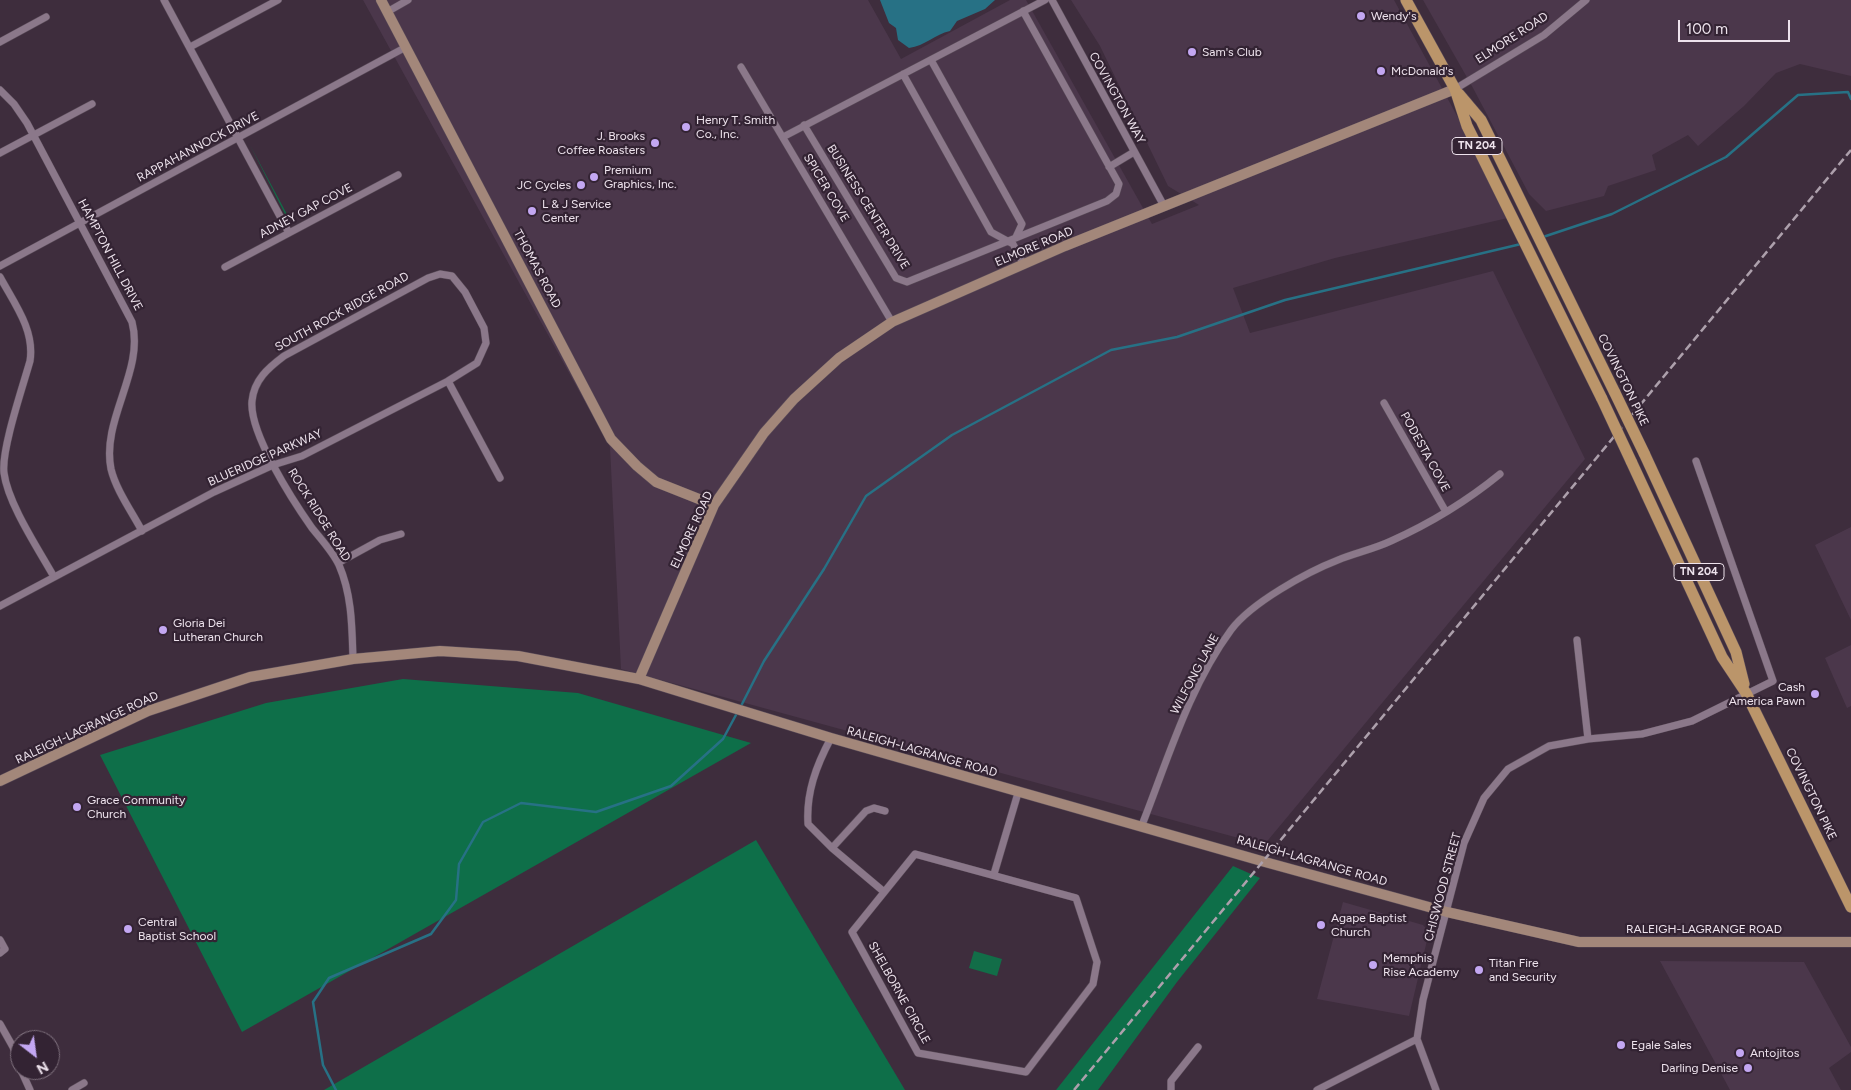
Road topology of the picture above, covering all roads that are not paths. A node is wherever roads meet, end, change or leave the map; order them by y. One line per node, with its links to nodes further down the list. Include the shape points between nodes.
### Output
1 (164, 0): 13 (street)
2 (278, 0): 13 (street)
3 (381, 0): 10 (main road, THOMAS ROAD)
4 (408, 0): 10 (street)
5 (1045, 0): 9 (street)
6 (1052, 0): 25 (street, COVINGTON WAY)
7 (1406, 0): 18 (main road, COVINGTON PIKE / TN 204)
8 (1586, 0): 18 (street, ELMORE ROAD, via 1544,35)
9 (1023, 10): 15 (street); 27 (street)
10 (387, 12): 14 (main road, THOMAS ROAD)
11 (46, 17): 12 (street)
12 (0, 42)
13 (190, 47): 24 (street)
14 (406, 47): 24 (street, RAPPAHANNOCK DRIVE); 47 (main road, THOMAS ROAD, via 611,439 656,482)
15 (930, 60): 17 (street); 32 (street, via 1022,224)
16 (741, 67): 23 (street, SPICER COVE)
17 (903, 74): 21 (street); 33 (street, via 991,232)
18 (1455, 89): 29 (main road, ELMORE ROAD); 57 (main road, COVINGTON PIKE / TN 204, bridge, via 1467,126 1602,399 1722,657); 57 (main road, COVINGTON PIKE / TN 204, bridge, via 1481,120 1644,453 1736,652)
19 (0, 90): 22 (street, HAMPTON HILL DRIVE, via 19,110)
20 (92, 104): 22 (street)
21 (804, 125): 23 (street); 33 (street, BUSINESS CENTER DRIVE, via 896,278 907,282)
22 (33, 135): 26 (street); 30 (street, HAMPTON HILL DRIVE)
23 (783, 137): 39 (street, SPICER COVE)
24 (238, 138): 30 (street, RAPPAHANNOCK DRIVE); 31 (street)
25 (1134, 152): 27 (street); 29 (street, COVINGTON WAY)
26 (0, 153)
27 (1109, 167): 32 (street, via 1119,184 1116,194)
28 (398, 175): 31 (street, ADNEY GAP COVE)
29 (1164, 206): 34 (main road, ELMORE ROAD)
30 (80, 223): 35 (street, RAPPAHANNOCK DRIVE); 49 (street, HAMPTON HILL DRIVE, via 133,326 134,351 111,442 110,459 114,476)
31 (289, 232): 36 (street, ADNEY GAP COVE)
32 (1017, 236): 33 (street)
33 (1010, 242): 34 (street)
34 (1024, 265): 39 (main road, ELMORE ROAD)
35 (0, 266)
36 (224, 267)
37 (452, 276): 40 (street, BLUERIDGE PARKWAY, via 466,292 484,328 486,343 477,363); 41 (street, SOUTH ROCK RIDGE ROAD, via 440,274 428,278 284,356 265,370)
38 (0, 277): 52 (street, via 25,324 31,348 4,475 11,497)
39 (892, 322): 47 (main road, ELMORE ROAD, via 839,358 794,399 764,433)
40 (448, 381): 44 (street, BLUERIDGE PARKWAY, via 302,456); 46 (street)
41 (255, 388): 44 (street, ROCK RIDGE ROAD, via 253,415)
42 (1384, 403): 48 (street, PODESTA COVE)
43 (1696, 461): 57 (street, CHISWOOD STREET, via 1773,681)
44 (274, 465): 49 (street, BLUERIDGE PARKWAY, via 230,484); 51 (street, ROCK RIDGE ROAD)
45 (1500, 474): 48 (street, WILFONG LANE, via 1466,501)
46 (500, 478)
47 (714, 505): 56 (main road, ELMORE ROAD)
48 (1446, 512): 63 (street, WILFONG LANE, via 1390,542 1337,560 1275,591 1232,628 1187,711)
49 (142, 531): 52 (street, BLUERIDGE PARKWAY)
50 (401, 534): 51 (street, via 380,540)
51 (338, 563): 55 (street, ROCK RIDGE ROAD, via 350,605)
52 (54, 577): 53 (street, BLUERIDGE PARKWAY)
53 (0, 606)
54 (1577, 640): 59 (street)
55 (353, 659): 56 (main road, RALEIGH-LAGRANGE ROAD, via 440,651 518,656); 60 (main road, RALEIGH-LAGRANGE ROAD, via 250,677 148,711)
56 (639, 679): 58 (main road, RALEIGH-LAGRANGE ROAD)
57 (1746, 693): 59 (street, CHISWOOD STREET, via 1692,720 1642,734); 67 (main road, COVINGTON PIKE / TN 204)
58 (831, 738): 61 (main road, RALEIGH-LAGRANGE ROAD); 64 (street, via 816,768 809,792 808,824)
59 (1588, 739): 68 (street, CHISWOOD STREET, via 1548,746 1508,769 1484,798 1464,843)
60 (0, 782)
61 (1018, 793): 63 (main road, RALEIGH-LAGRANGE ROAD); 65 (street)
62 (885, 811): 64 (street, via 874,808 866,811)
63 (1142, 825): 68 (main road, RALEIGH-LAGRANGE ROAD)
64 (832, 848): 66 (street)
65 (994, 874): 66 (street, SHELBORNE CIRCLE, via 915,854); 66 (street, SHELBORNE CIRCLE, via 1076,898 1097,962 1093,984 1026,1072 918,1053 852,932)
66 (883, 890)
67 (1851, 907)
68 (1447, 912): 70 (main road, RALEIGH-LAGRANGE ROAD, via 1578,942); 73 (street, CHISWOOD STREET, via 1423,1000)
69 (0, 940): 71 (street)
70 (1851, 942)
71 (3, 951)
72 (0, 1024): 74 (street)
73 (1418, 1039): 79 (street); 80 (street, CHISWOOD STREET)
74 (10, 1042)
75 (1198, 1047): 78 (street, via 1171,1081)
76 (84, 1083): 77 (street)
77 (72, 1090)
78 (1171, 1090)
79 (1317, 1090)
80 (1436, 1090)

